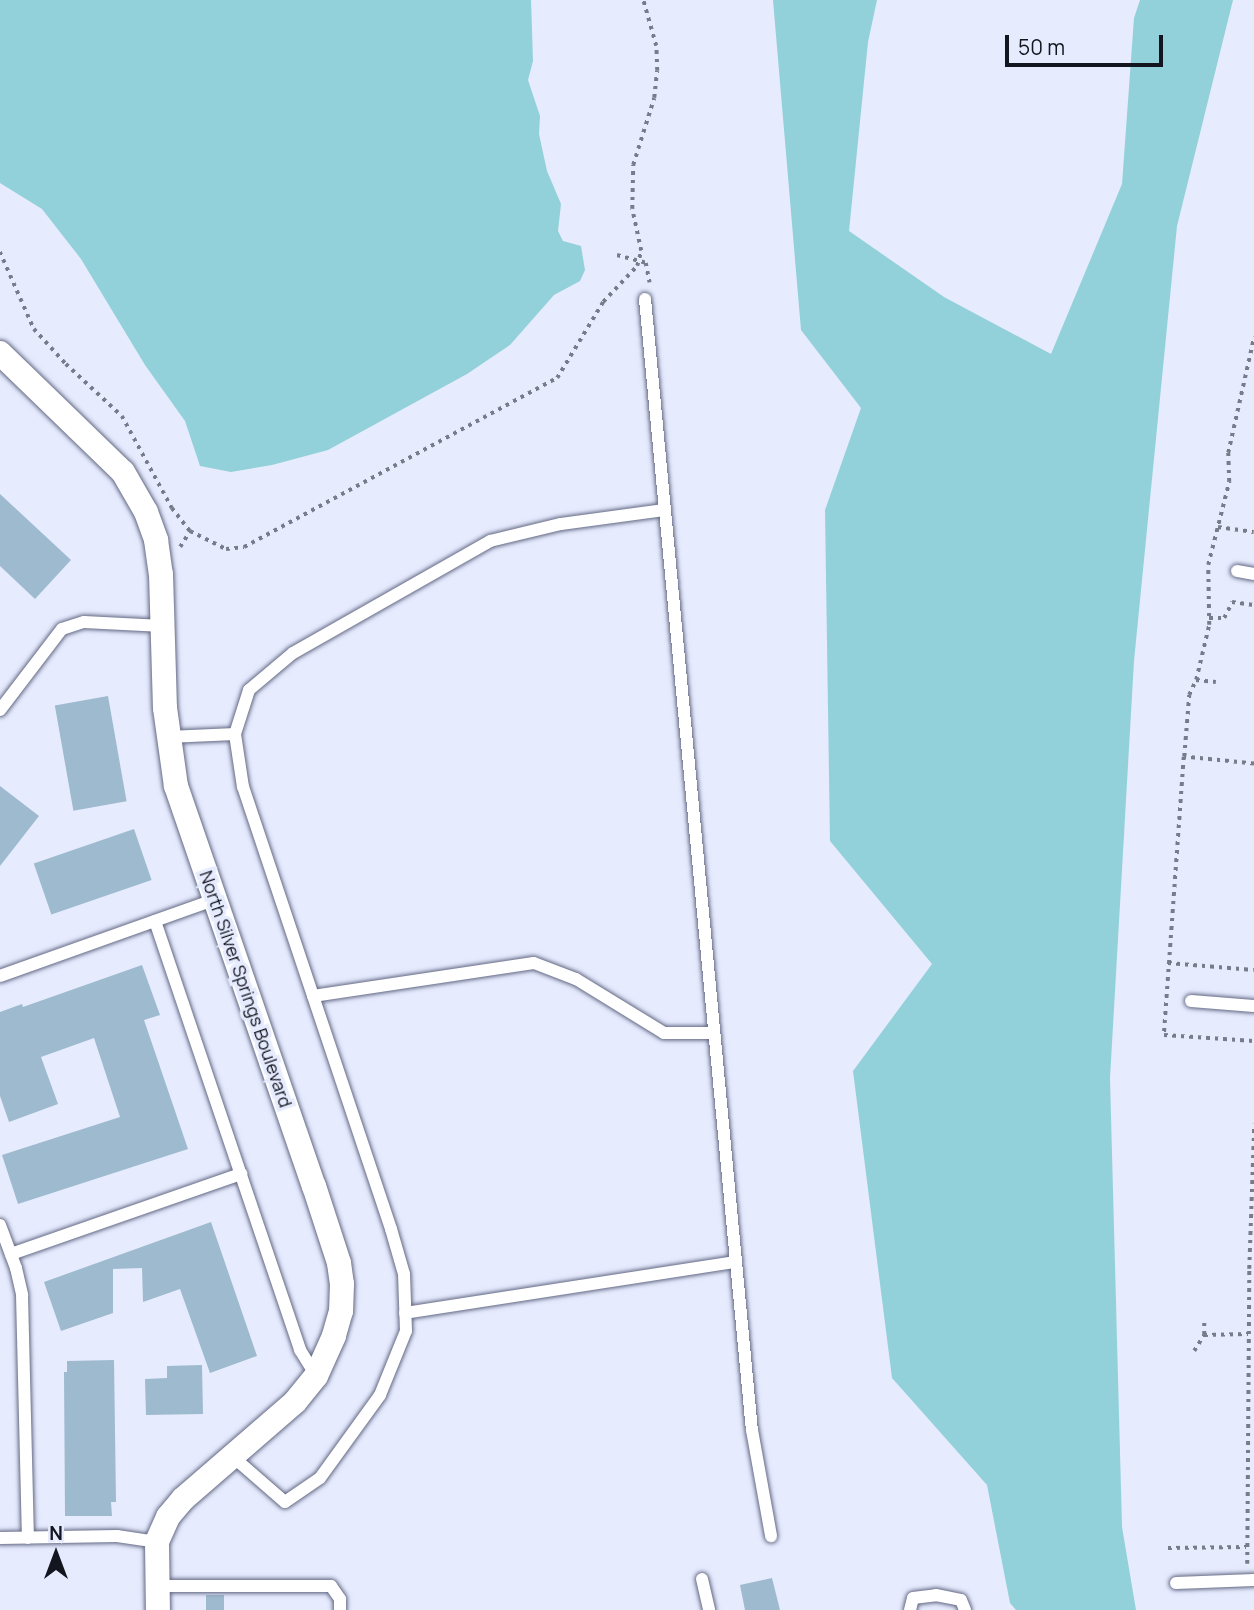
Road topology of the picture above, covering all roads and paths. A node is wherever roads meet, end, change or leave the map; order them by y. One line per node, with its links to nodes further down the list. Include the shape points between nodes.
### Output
1 (643, 0): 4 (path, via 656,46 657,71 654,98 633,165 632,209)
2 (0, 252): 10 (path, via 34,329 122,416 172,508)
3 (617, 255): 4 (path)
4 (639, 259): 5 (path, via 646,263); 10 (path, via 591,319 557,378 533,393 244,547 226,549)
5 (648, 295): 8 (lane)
6 (1254, 337): 9 (path, via 1228,453 1229,482)
7 (0, 354): 17 (street, North Silver Springs Boulevard, via 130,483 156,540)
8 (664, 510): 21 (lane, via 561,524 490,541 293,653 249,690); 33 (lane)
9 (1218, 527): 11 (path); 16 (path, via 1208,565)
10 (191, 531): 12 (path)
11 (1254, 532)
12 (175, 555)
13 (1237, 571): 14 (lane)
14 (1254, 574)
15 (1254, 606): 16 (path, via 1231,602 1224,618)
16 (1209, 618): 18 (path)
17 (163, 626): 20 (lane, via 84,622 62,629); 22 (street, North Silver Springs Boulevard)
18 (1196, 680): 19 (path); 23 (path, via 1189,695)
19 (1216, 682)
20 (0, 710)
21 (235, 734): 22 (lane); 30 (lane, via 243,787)
22 (168, 737): 25 (street, North Silver Springs Boulevard, via 176,786)
23 (1184, 757): 24 (path); 27 (path)
24 (1254, 764)
25 (214, 900): 26 (lane); 45 (street, North Silver Springs Boulevard, via 339,1263 341,1311)
26 (155, 921): 29 (lane); 36 (lane)
27 (1168, 964): 28 (path); 34 (path, via 1164,1035)
28 (1254, 970)
29 (0, 976)
30 (313, 996): 33 (lane, via 534,963 576,979 664,1034); 40 (lane, via 391,1229 404,1274)
31 (1191, 1001): 32 (lane)
32 (1254, 1006)
33 (714, 1033): 39 (lane)
34 (1254, 1041)
35 (1254, 1124): 42 (path)
36 (241, 1174): 38 (lane); 45 (lane, via 300,1350)
37 (1, 1230): 38 (lane)
38 (11, 1254): 49 (lane, via 22,1295)
39 (736, 1262): 40 (lane); 47 (lane, via 752,1430)
40 (405, 1313): 46 (lane, via 406,1331 380,1395 320,1478 285,1502)
41 (1204, 1321): 43 (path)
42 (1248, 1334): 43 (path); 51 (path)
43 (1204, 1335): 44 (path)
44 (1194, 1351)
45 (316, 1376): 46 (street, North Silver Springs Boulevard, via 295,1402)
46 (232, 1456): 50 (street, North Silver Springs Boulevard, via 183,1499 168,1517)
47 (771, 1536)
48 (0, 1538): 49 (lane)
49 (28, 1538): 50 (lane, via 117,1536)
50 (157, 1542): 56 (street, North Silver Springs Boulevard)
51 (1246, 1547): 52 (path); 54 (path)
52 (1168, 1548)
53 (702, 1579): 58 (lane)
54 (1254, 1580): 55 (lane)
55 (1177, 1583)
56 (158, 1598): 57 (lane, via 331,1586 340,1599)
57 (340, 1610)
58 (709, 1610)
59 (910, 1610): 60 (lane, via 914,1598 936,1595 961,1600)
60 (965, 1610)

